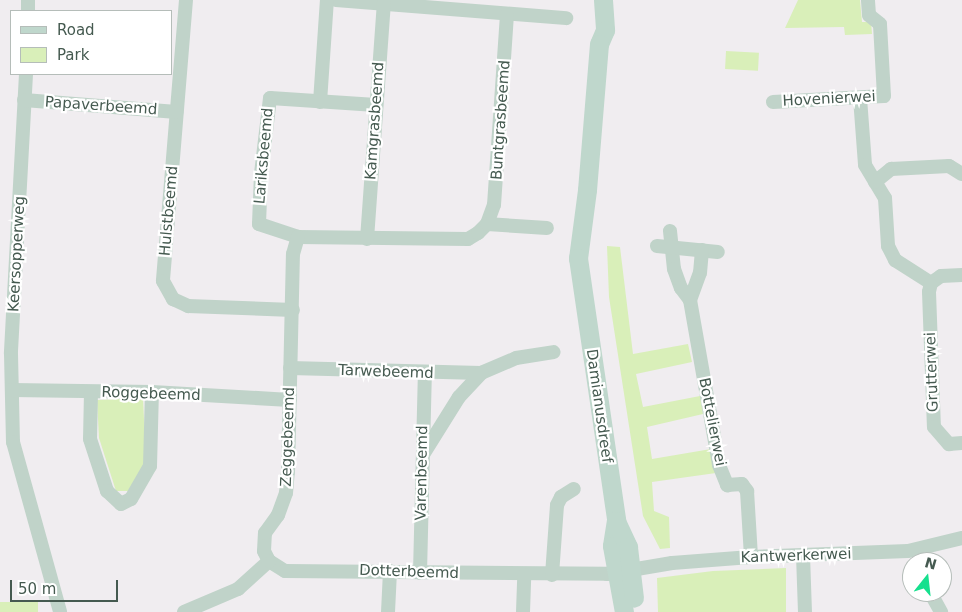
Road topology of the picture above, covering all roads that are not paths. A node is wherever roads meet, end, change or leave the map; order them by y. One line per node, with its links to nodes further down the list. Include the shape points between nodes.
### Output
1 (186, 0): 16 (street, Hulstbeemd)
2 (327, 0): 13 (street)
3 (336, 0): 6 (street)
4 (602, 0): 50 (street, Damianusdreef, via 594,21 599,44 578,258 616,520 628,547)
5 (868, 0): 11 (street, Hovenierwei, via 869,15 880,24 884,96)
6 (384, 3): 7 (street); 15 (street, Kamgrasbeemd)
7 (432, 4): 8 (street)
8 (508, 15): 9 (street); 19 (street, Buntgrasbeemd, via 494,205)
9 (566, 18)
10 (26, 75): 12 (street, Keersopperweg)
11 (860, 98): 14 (street, Hovenierwei); 18 (street, via 864,165)
12 (24, 100): 16 (street, Papaverbeemd); 36 (street, Keersopperweg)
13 (320, 102): 15 (street, Lariksbeemd); 22 (street, Lariksbeemd, via 270,98 266,120 259,224)
14 (773, 102)
15 (376, 106): 23 (street, Kamgrasbeemd)
16 (177, 112): 31 (street, Hulstbeemd, via 163,281 173,299 188,306)
17 (962, 174): 18 (street, via 949,166 891,169)
18 (875, 182): 29 (street, via 885,198 888,246 895,260)
19 (487, 224): 20 (street); 23 (street, via 468,239)
20 (547, 228)
21 (670, 232): 25 (street, Bottelierwei)
22 (298, 237): 23 (street); 31 (street, Zeggebeemd, via 293,254)
23 (367, 239)
24 (658, 246): 25 (street)
25 (672, 247): 26 (street); 30 (street, Bottelierwei, via 674,269)
26 (702, 250): 27 (street); 30 (street, via 700,273)
27 (718, 252)
28 (962, 275): 29 (street, via 941,276)
29 (931, 283): 40 (street, Grutterwei, via 934,427 949,444)
30 (690, 300): 46 (street, Bottelierwei, via 719,466 727,485 742,484 747,491)
31 (293, 310): 33 (street, Zeggebeemd)
32 (554, 352): 34 (street, Tarwebeemd, via 516,358)
33 (290, 368): 35 (street, Tarwebeemd); 39 (street, Zeggebeemd)
34 (481, 373): 35 (street, Tarwebeemd); 41 (street, Tarwebeemd, via 443,419)
35 (425, 374): 41 (street, Varenbeemd)
36 (12, 390): 37 (street, Roggebeemd); 54 (street, Keersopperweg, via 12,442)
37 (91, 392): 38 (street, Roggebeemd); 38 (street, via 90,439 107,491 121,504 131,499 150,466)
38 (152, 392): 39 (street, Roggebeemd)
39 (290, 400): 48 (street, Zeggebeemd, via 286,493 278,515 265,533 264,551)
40 (962, 443)
41 (423, 456): 51 (street, Varenbeemd)
42 (574, 489): 52 (street, via 561,496 557,505)
43 (962, 538): 44 (street, Kantwerkerwei)
44 (924, 552)
45 (803, 555): 46 (street, Kantwerkerwei); 47 (street, Kantwerkerwei); 60 (street)
46 (751, 557): 50 (street, Kantwerkerwei)
47 (902, 557)
48 (269, 561): 49 (street, Dotterbeemd, via 285,571); 55 (street, via 238,589)
49 (390, 571): 51 (street, Dotterbeemd); 56 (street)
50 (623, 571): 52 (street, Dotterbeemd); 58 (street, Damianusdreef); 59 (street, Damianusdreef)
51 (420, 572): 53 (street, Dotterbeemd)
52 (552, 575): 53 (street, Dotterbeemd)
53 (524, 576): 57 (street)
54 (60, 612)
55 (184, 612)
56 (388, 612)
57 (523, 612)
58 (624, 612)
59 (636, 612)
60 (805, 612)

